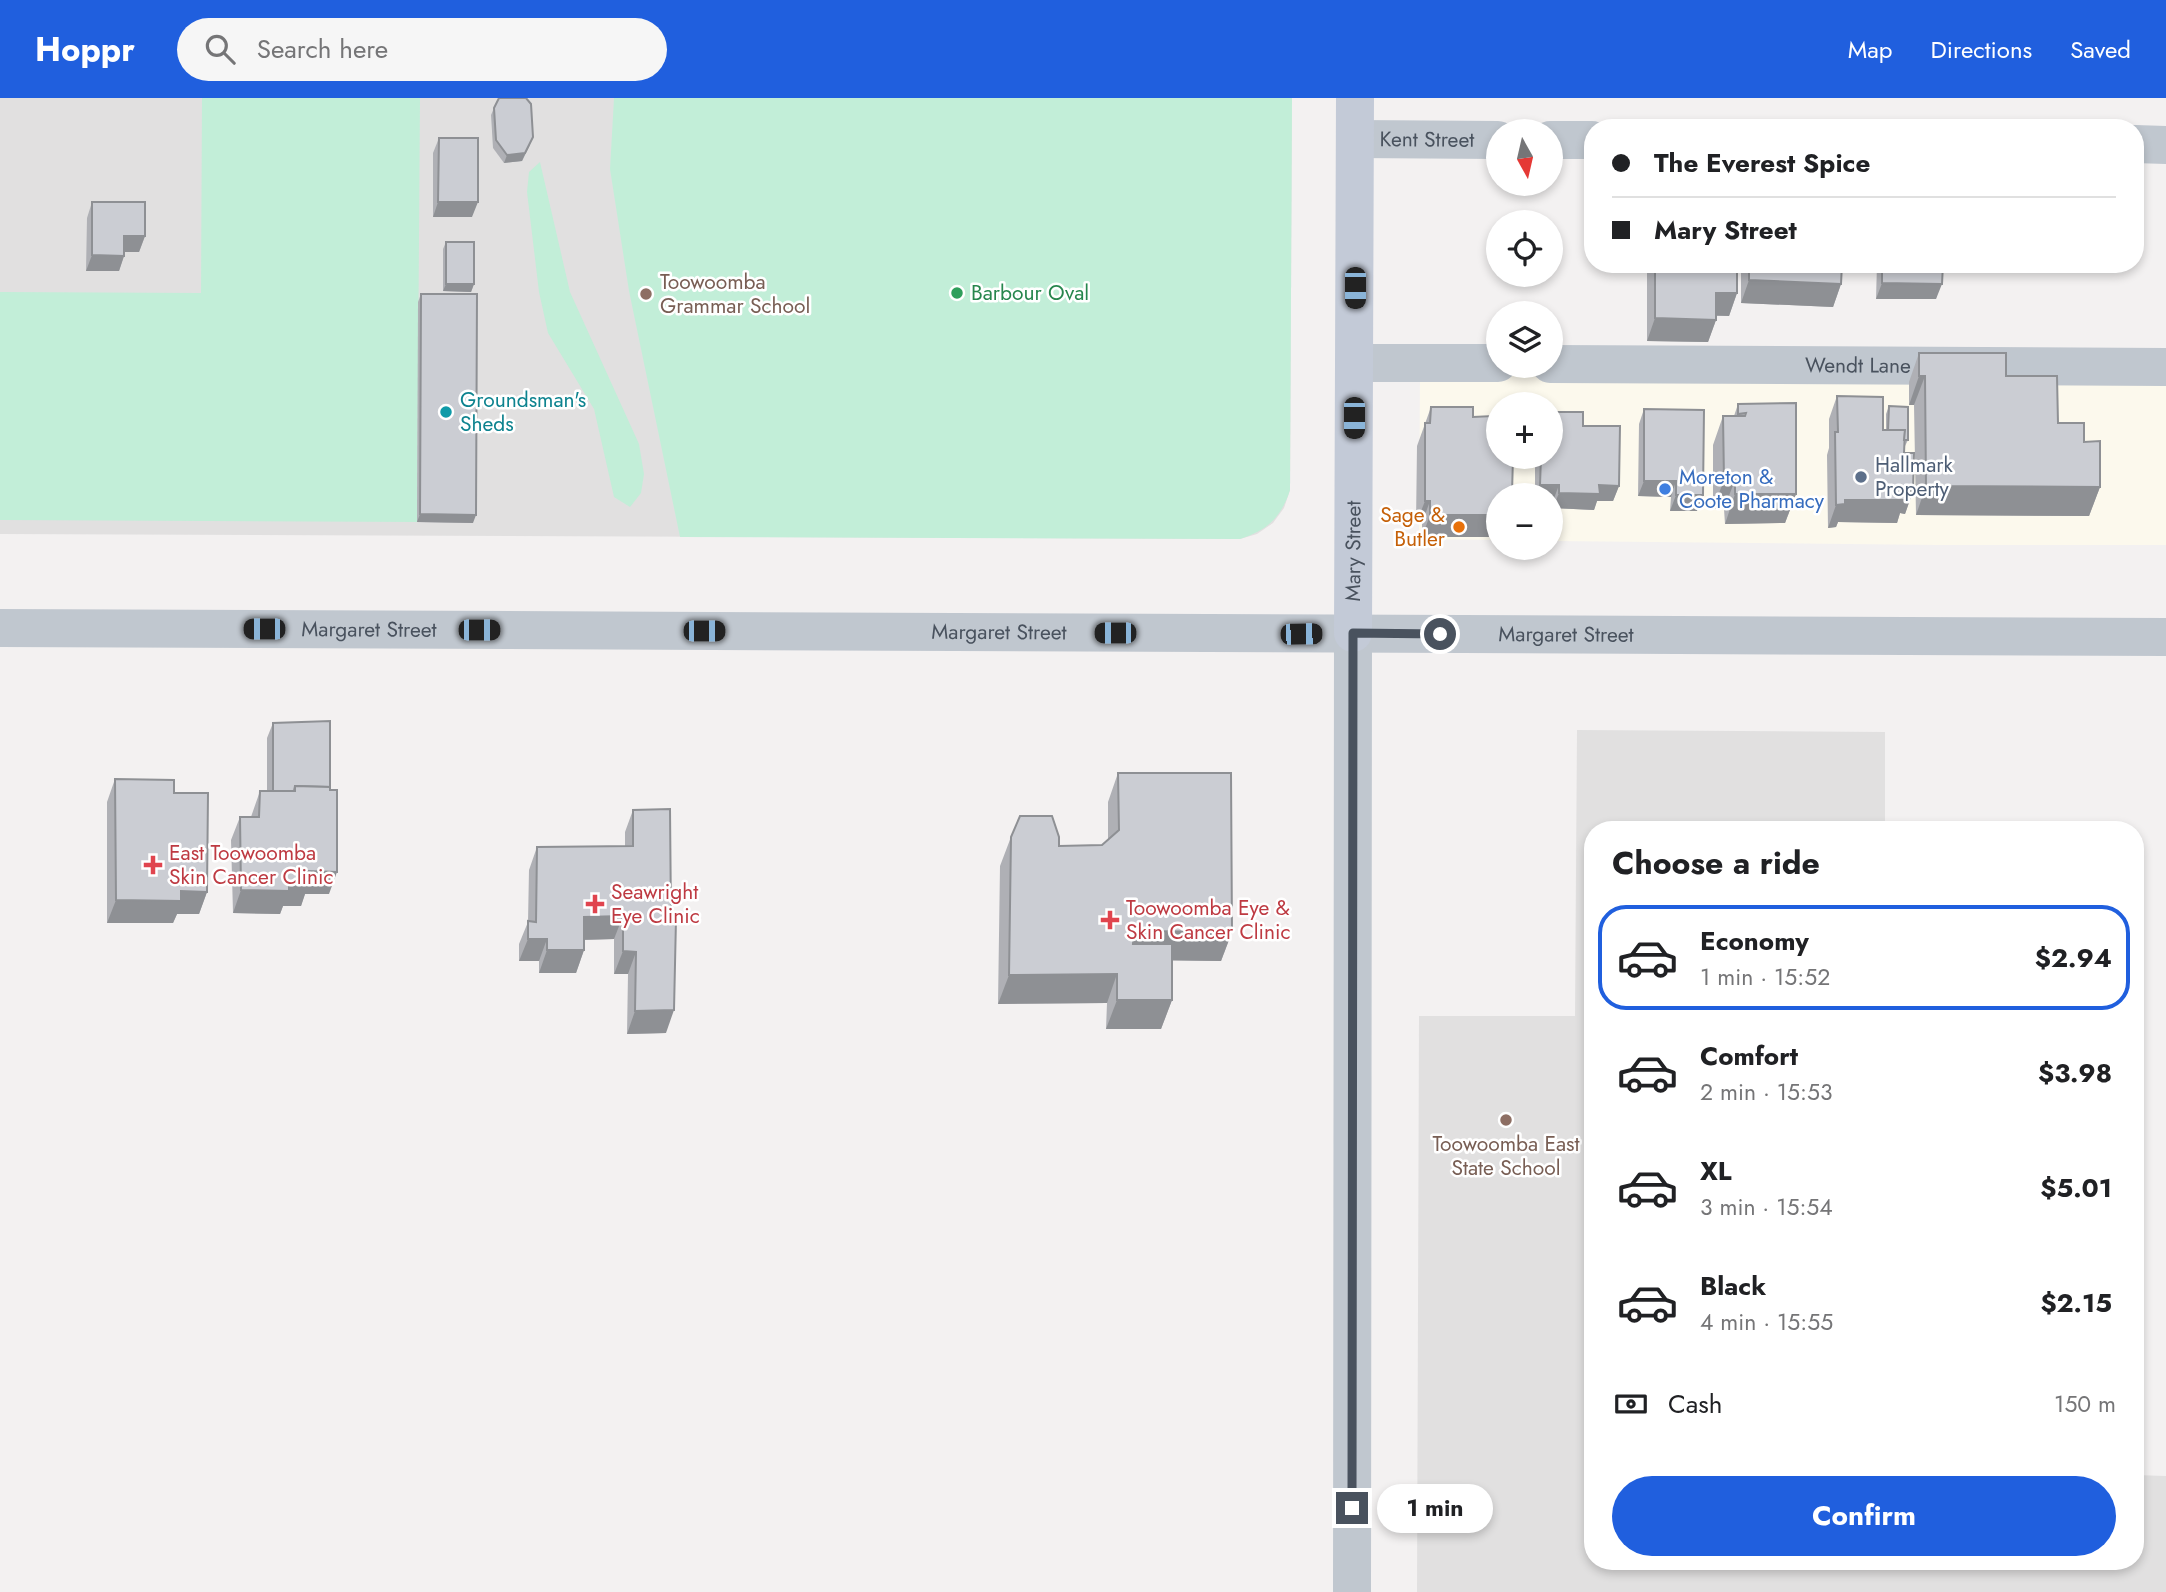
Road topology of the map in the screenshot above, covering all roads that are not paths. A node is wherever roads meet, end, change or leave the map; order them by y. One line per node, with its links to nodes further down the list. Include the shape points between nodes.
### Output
1 (1355, 98): 2 (main road, Mary Street)
2 (1355, 139): 3 (street, Kent Street); 8 (main road, Mary Street)
3 (1486, 140)
4 (1563, 140): 5 (street)
5 (1584, 140)
6 (2144, 144): 7 (street)
7 (2166, 145)
8 (1355, 363): 9 (street); 13 (main road, Mary Street)
9 (1486, 363)
10 (1563, 364): 11 (street, Wendt Lane)
11 (2166, 367)
12 (0, 628): 13 (street, Margaret Street)
13 (1353, 633): 14 (street, Margaret Street); 15 (street, Mary Street)
14 (2166, 637)
15 (1352, 1592)

